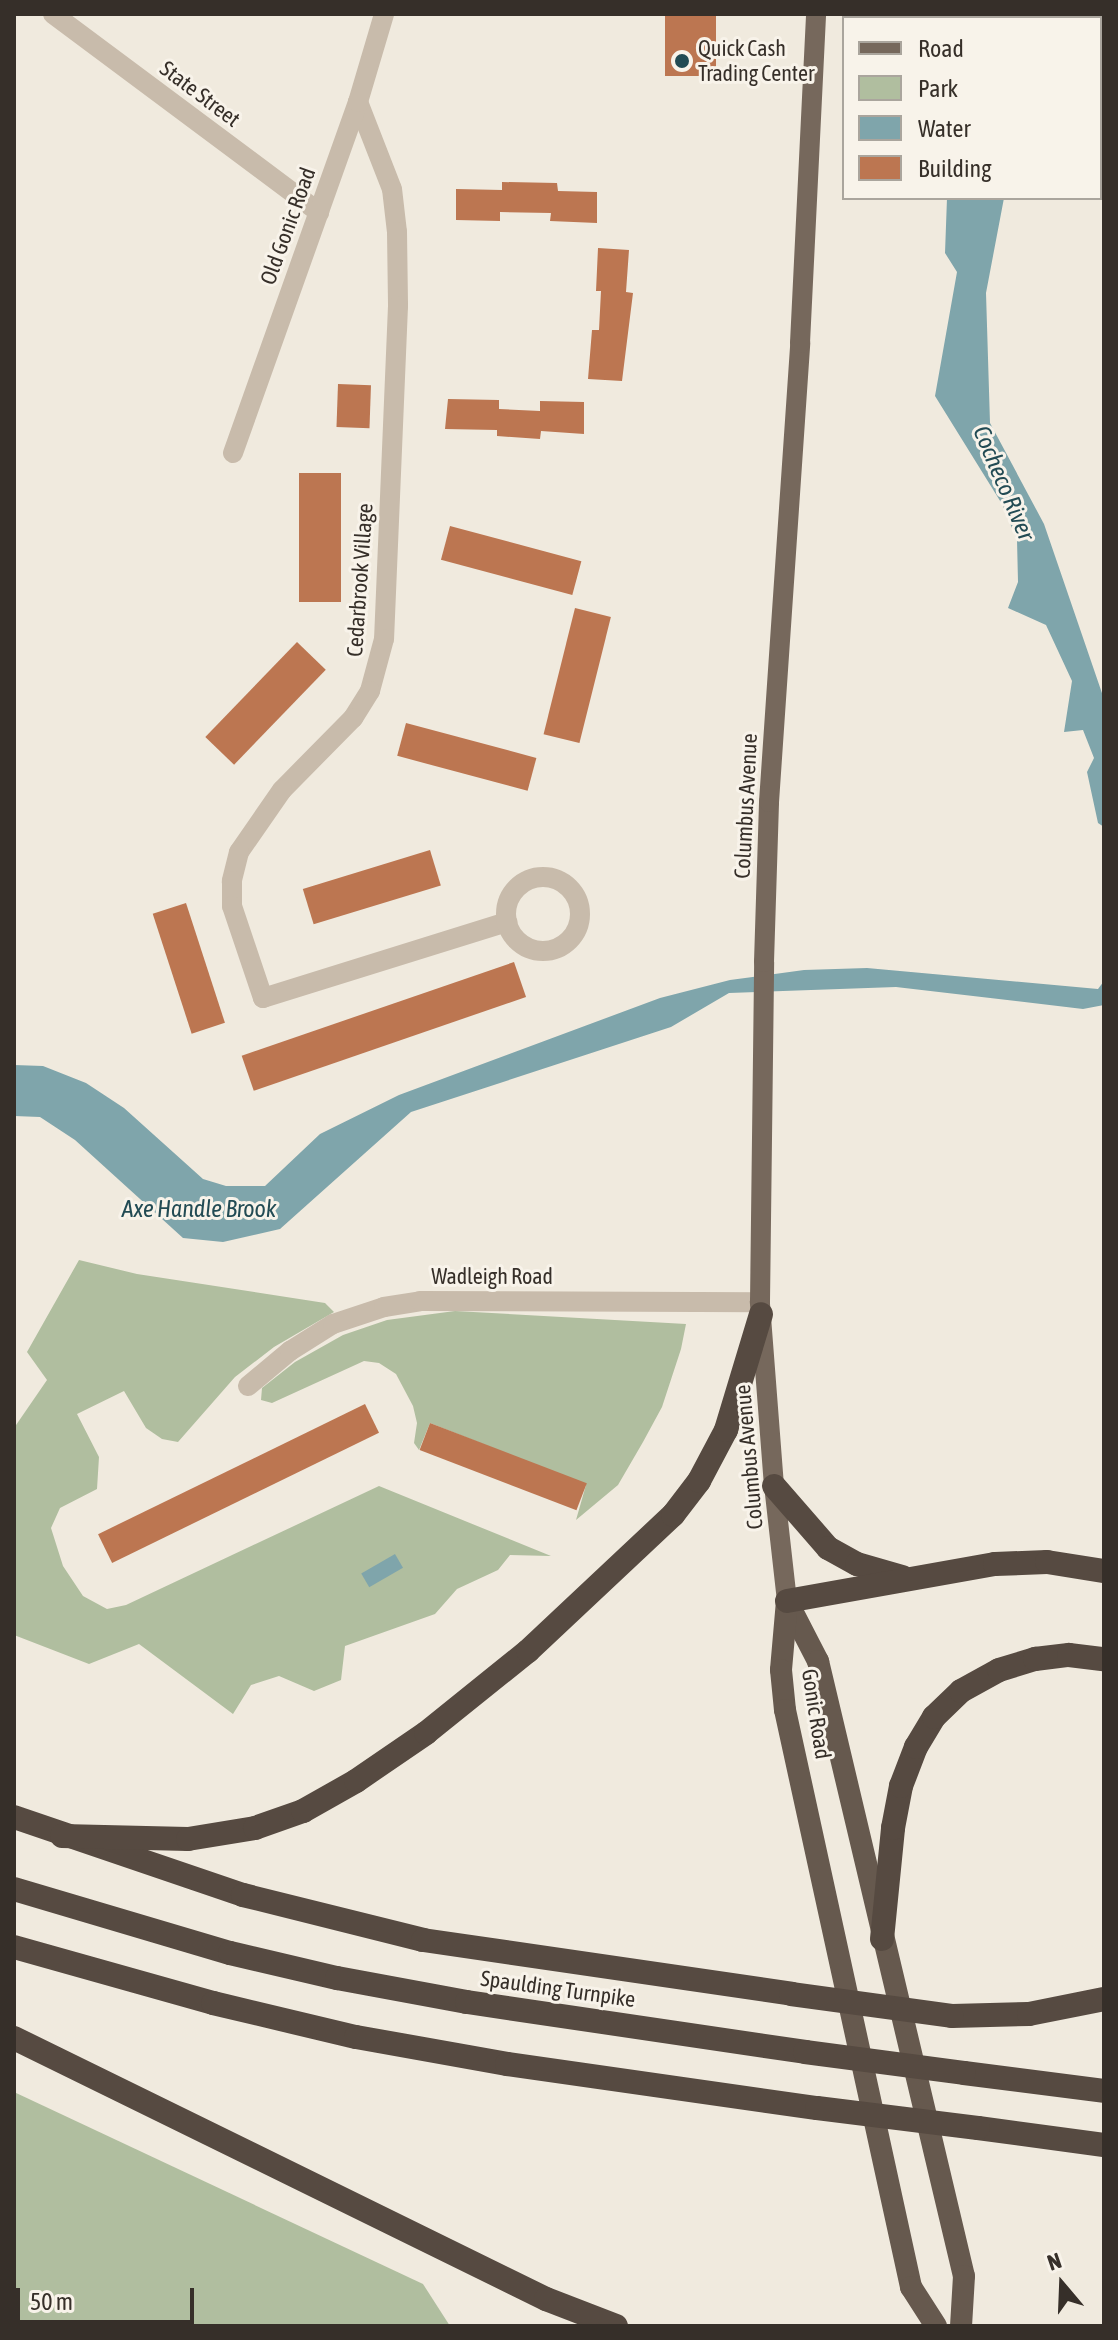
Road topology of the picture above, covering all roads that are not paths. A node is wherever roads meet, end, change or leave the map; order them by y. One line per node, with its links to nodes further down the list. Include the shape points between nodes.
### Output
1 (53, 14): 5 (street, State Street)
2 (384, 14): 4 (street, Old Gonic Road)
3 (816, 14): 8 (main road, Columbus Avenue, via 769,802)
4 (358, 102): 5 (street, Old Gonic Road); 7 (street, Cedarbrook Village, via 392,189 397,232 384,639 370,691 353,718 282,790 239,852 232,906 263,998)
5 (319, 212): 6 (street, Old Gonic Road)
6 (233, 453)
7 (507, 922)
8 (760, 1308): 9 (street, Wadleigh Road, via 420,1301 333,1324); 10 (main road, Columbus Avenue); 16 (highway, via 726,1430 682,1503 528,1651 426,1733 303,1811 255,1828 188,1839)
9 (248, 1386)
10 (774, 1486): 12 (highway, via 828,1548 857,1564); 13 (main road, Columbus Avenue)
11 (1104, 1571): 12 (highway, via 1047,1562 995,1564)
12 (908, 1579): 13 (highway)
13 (787, 1601): 18 (highway, Gonic Road, via 818,1661); 27 (highway, Gonic Road, via 781,1670 785,1710 911,2287)
14 (1104, 1659): 18 (highway, via 1069,1655 999,1670 961,1691 934,1717 901,1786)
15 (14, 1817): 16 (highway)
16 (62, 1836): 20 (highway, bridge, via 243,1895 423,1940 952,2016 994,2018)
17 (14, 1889): 22 (highway, Spaulding Turnpike, bridge, via 230,1953 337,1978 805,2052)
18 (882, 1939): 28 (highway, Gonic Road, via 964,2276)
19 (14, 1947): 23 (highway, bridge, via 356,2037 566,2073)
20 (1104, 1999)
21 (14, 2038): 24 (highway)
22 (1104, 2091)
23 (1104, 2145)
24 (546, 2299): 25 (highway); 26 (highway)
25 (575, 2326)
26 (616, 2326)
27 (936, 2326)
28 (961, 2326)

